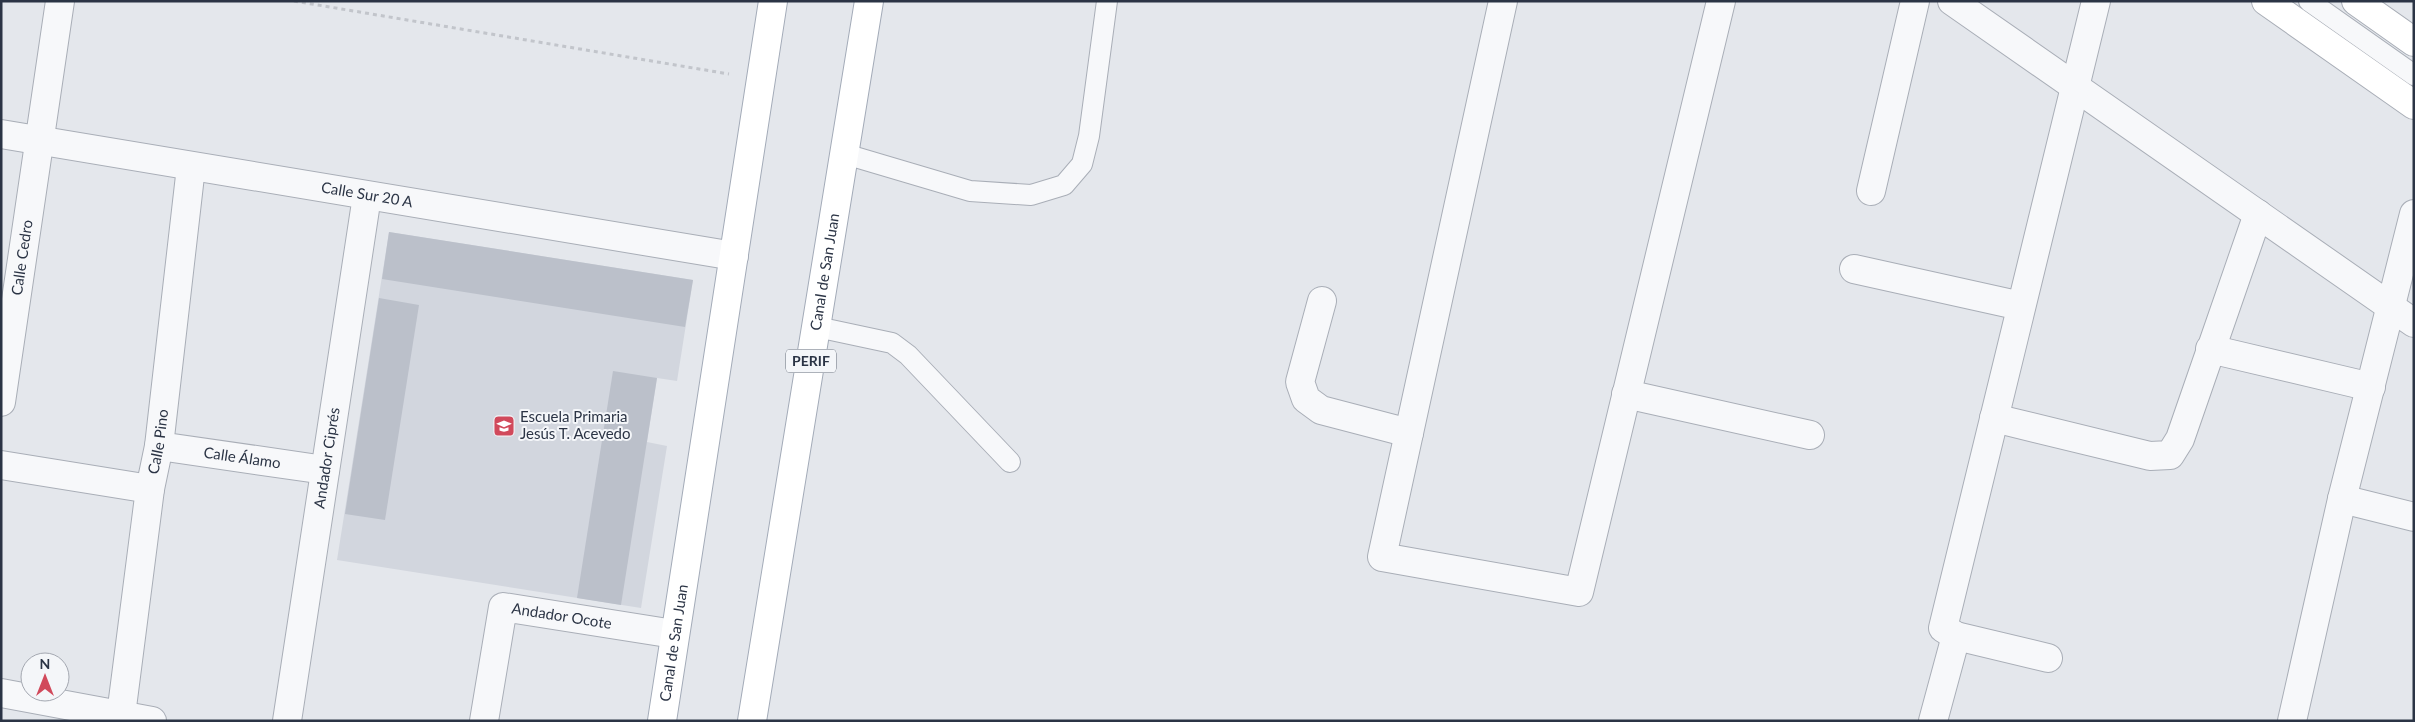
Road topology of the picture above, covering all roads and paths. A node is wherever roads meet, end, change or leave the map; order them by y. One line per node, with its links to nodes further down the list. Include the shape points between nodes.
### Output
1 (60, 1): 20 (street, Calle Cedro)
2 (294, 1): 16 (path)
3 (773, 1): 16 (main road, Canal de San Juan)
4 (869, 1): 21 (main road, Canal de San Juan / PERIF)
5 (1107, 1): 21 (lane, via 1089,136 1082,164 1064,185 1032,195 970,191)
6 (1504, 1): 39 (street)
7 (1721, 1): 36 (street)
8 (1915, 1): 23 (street)
9 (1952, 1): 17 (street)
10 (2096, 1): 17 (street)
11 (2266, 1): 18 (main road)
12 (2309, 1): 15 (lane)
13 (2356, 1): 14 (main road)
14 (2414, 42)
15 (2414, 75)
16 (760, 79): 27 (main road, Canal de San Juan)
17 (2075, 86): 25 (street); 30 (street)
18 (2414, 105)
19 (1, 134): 20 (street, Calle Sur 20 A)
20 (38, 142): 22 (street, Calle Sur 20 A); 37 (street, Calle Cedro)
21 (845, 154): 33 (main road, Canal de San Juan / PERIF)
22 (191, 167): 24 (street, Calle Sur 20 A); 41 (street, Calle Pino)
23 (1871, 191)
24 (367, 196): 27 (street, Calle Sur 20 A); 44 (street, Andador Ciprés)
25 (2258, 214): 31 (street); 34 (street)
26 (2414, 214): 31 (street)
27 (734, 256): 48 (main road, Canal de San Juan)
28 (1854, 269): 30 (street)
29 (1322, 301): 39 (street, via 1300,382 1306,399 1322,410)
30 (2021, 306): 38 (street)
31 (2391, 307): 32 (street); 35 (street)
32 (2414, 323)
33 (816, 326): 42 (lane, via 892,343 908,355); 57 (main road, Canal de San Juan / PERIF)
34 (2210, 349): 35 (street); 38 (street, via 2180,439 2170,455 2150,456)
35 (2371, 387): 46 (street)
36 (1626, 394): 39 (street, via 1579,592 1382,557); 40 (street)
37 (1, 402)
38 (1994, 418): 49 (street, via 1943,628)
39 (1409, 432)
40 (1810, 436)
41 (159, 446): 44 (street, Calle Álamo); 45 (street, Calle Pino)
42 (1010, 462)
43 (1, 465): 45 (street)
44 (326, 470): 54 (street, Andador Ciprés)
45 (150, 489): 52 (street, Calle Pino)
46 (2342, 499): 47 (street); 59 (street)
47 (2414, 517)
48 (674, 634): 55 (street, Andador Ocote, via 503,607); 56 (main road, Canal de San Juan)
49 (1956, 636): 50 (street); 58 (street)
50 (2048, 658)
51 (1, 693): 52 (street)
52 (121, 715): 53 (street)
53 (152, 721)
54 (287, 721)
55 (484, 721)
56 (662, 721)
57 (752, 721)
58 (1933, 721)
59 (2292, 721)

